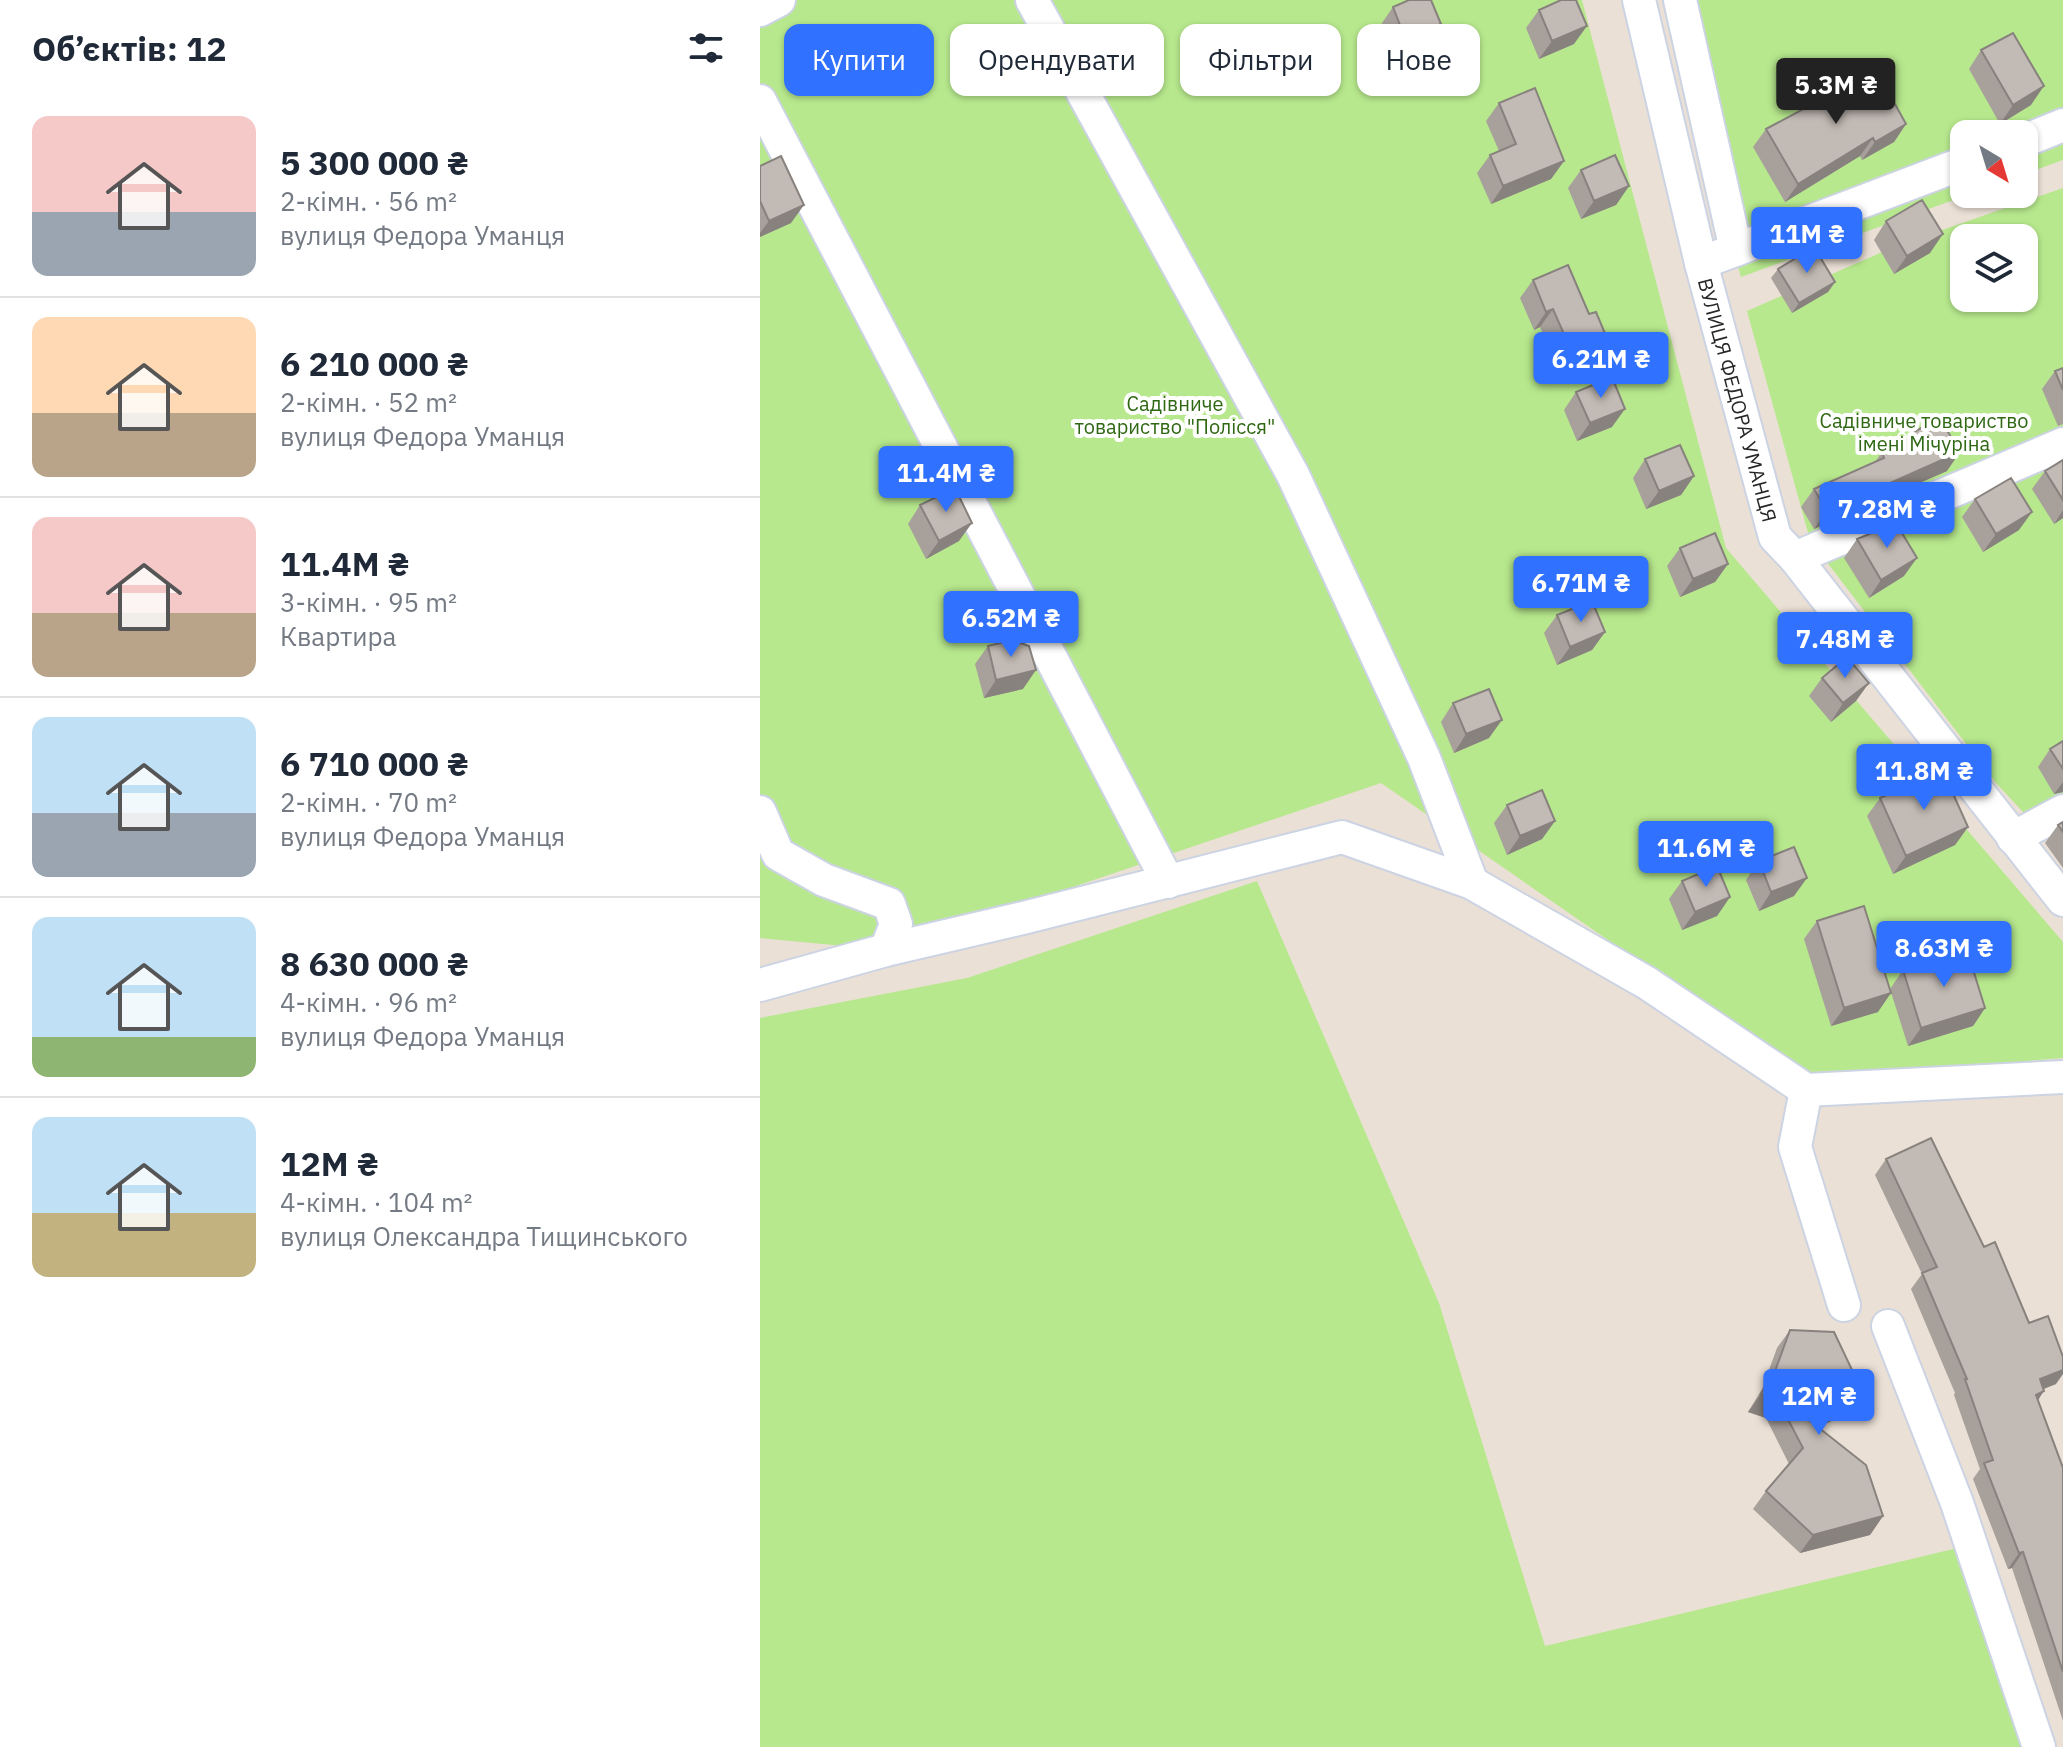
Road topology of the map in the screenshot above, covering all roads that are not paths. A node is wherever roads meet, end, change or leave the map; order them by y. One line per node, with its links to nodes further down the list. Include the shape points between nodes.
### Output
1 (779, 0): 5 (street)
2 (1032, 0): 18 (street, via 1293,475 1424,758)
3 (1639, 0): 11 (street, ВУЛИЦЯ ФЕДОРА УМАНЦЯ)
4 (1680, 0): 10 (street)
5 (760, 10)
6 (760, 101): 17 (street)
7 (2063, 125): 8 (street)
8 (2038, 135)
9 (1950, 168): 10 (street)
10 (1736, 250): 11 (street)
11 (1701, 263): 13 (street, ВУЛИЦЯ ФЕДОРА УМАНЦЯ, via 1775,537)
12 (2063, 444): 13 (street)
13 (1795, 558): 16 (street, ВУЛИЦЯ ФЕДОРА УМАНЦЯ)
14 (2063, 811): 16 (street)
15 (760, 812): 20 (street, via 778,854 824,880 889,904 896,924)
16 (2013, 838): 19 (street, ВУЛИЦЯ ФЕДОРА УМАНЦЯ)
17 (1168, 882): 18 (street, via 1342,837); 20 (street)
18 (1472, 883): 23 (street, via 1647,983)
19 (2063, 900)
20 (886, 950): 21 (street)
21 (760, 985)
22 (2063, 1077): 23 (street)
23 (1806, 1090): 24 (street, via 1795,1147)
24 (1844, 1305)
25 (1888, 1326): 26 (street, via 1957,1503)
26 (2039, 1747)

